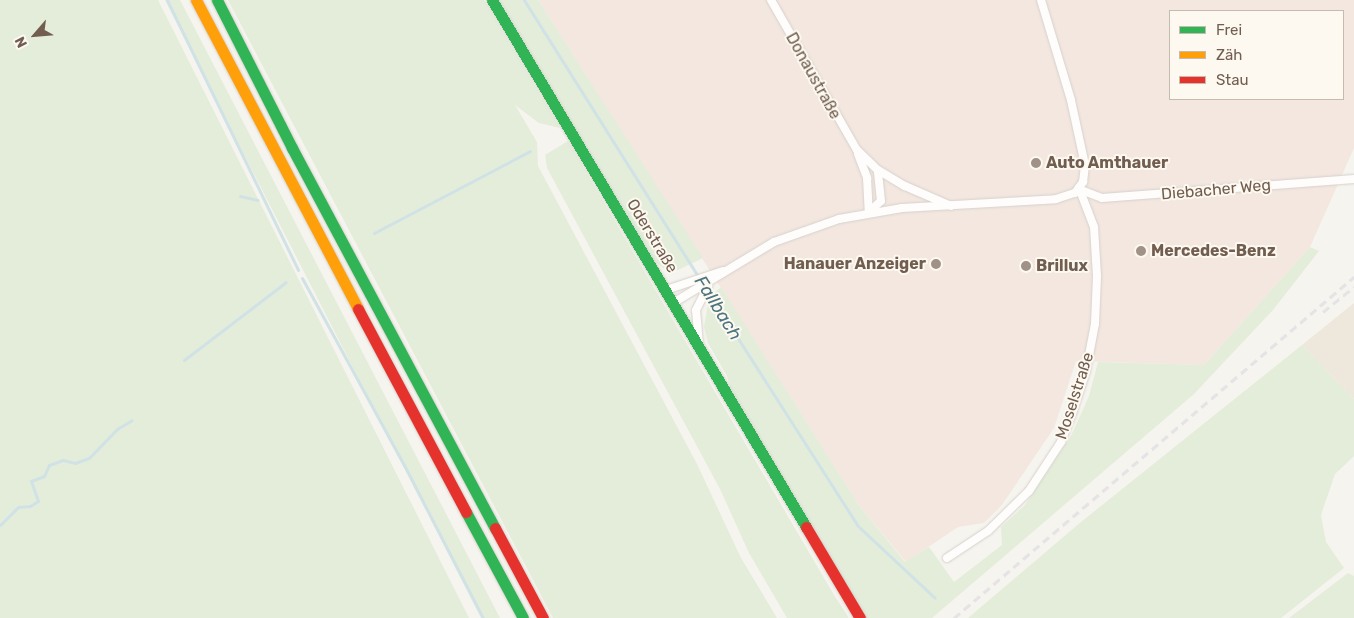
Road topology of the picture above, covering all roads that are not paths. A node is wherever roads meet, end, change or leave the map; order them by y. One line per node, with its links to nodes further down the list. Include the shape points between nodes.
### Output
1 (196, 0): 18 (main road, via 277,159)
2 (216, 0): 19 (main road)
3 (492, 0): 13 (main road, Oderstraße)
4 (771, 0): 6 (street, Donaustraße)
5 (1041, 0): 9 (street, via 1085,165)
6 (857, 150): 7 (street, Donaustraße); 11 (street, Donaustraße, via 867,178)
7 (878, 170): 10 (street, Donaustraße, via 905,186); 11 (street, via 881,201)
8 (1354, 179): 9 (street, Diebacher Weg, via 1102,198)
9 (1080, 188): 10 (street, via 1056,199); 17 (street, Moselstraße, via 1094,227 1097,276 1095,324 1086,371 1072,414 1061,442 1029,492 988,531)
10 (956, 207): 11 (street)
11 (869, 212): 12 (street, via 789,235)
12 (724, 271): 13 (street); 14 (street)
13 (666, 290): 15 (main road, Oderstraße)
14 (698, 294): 15 (street); 16 (street, via 696,316)
15 (673, 303): 16 (main road, Oderstraße)
16 (700, 350): 20 (main road, Oderstraße)
17 (947, 558)
18 (523, 618)
19 (543, 618)
20 (860, 618)

